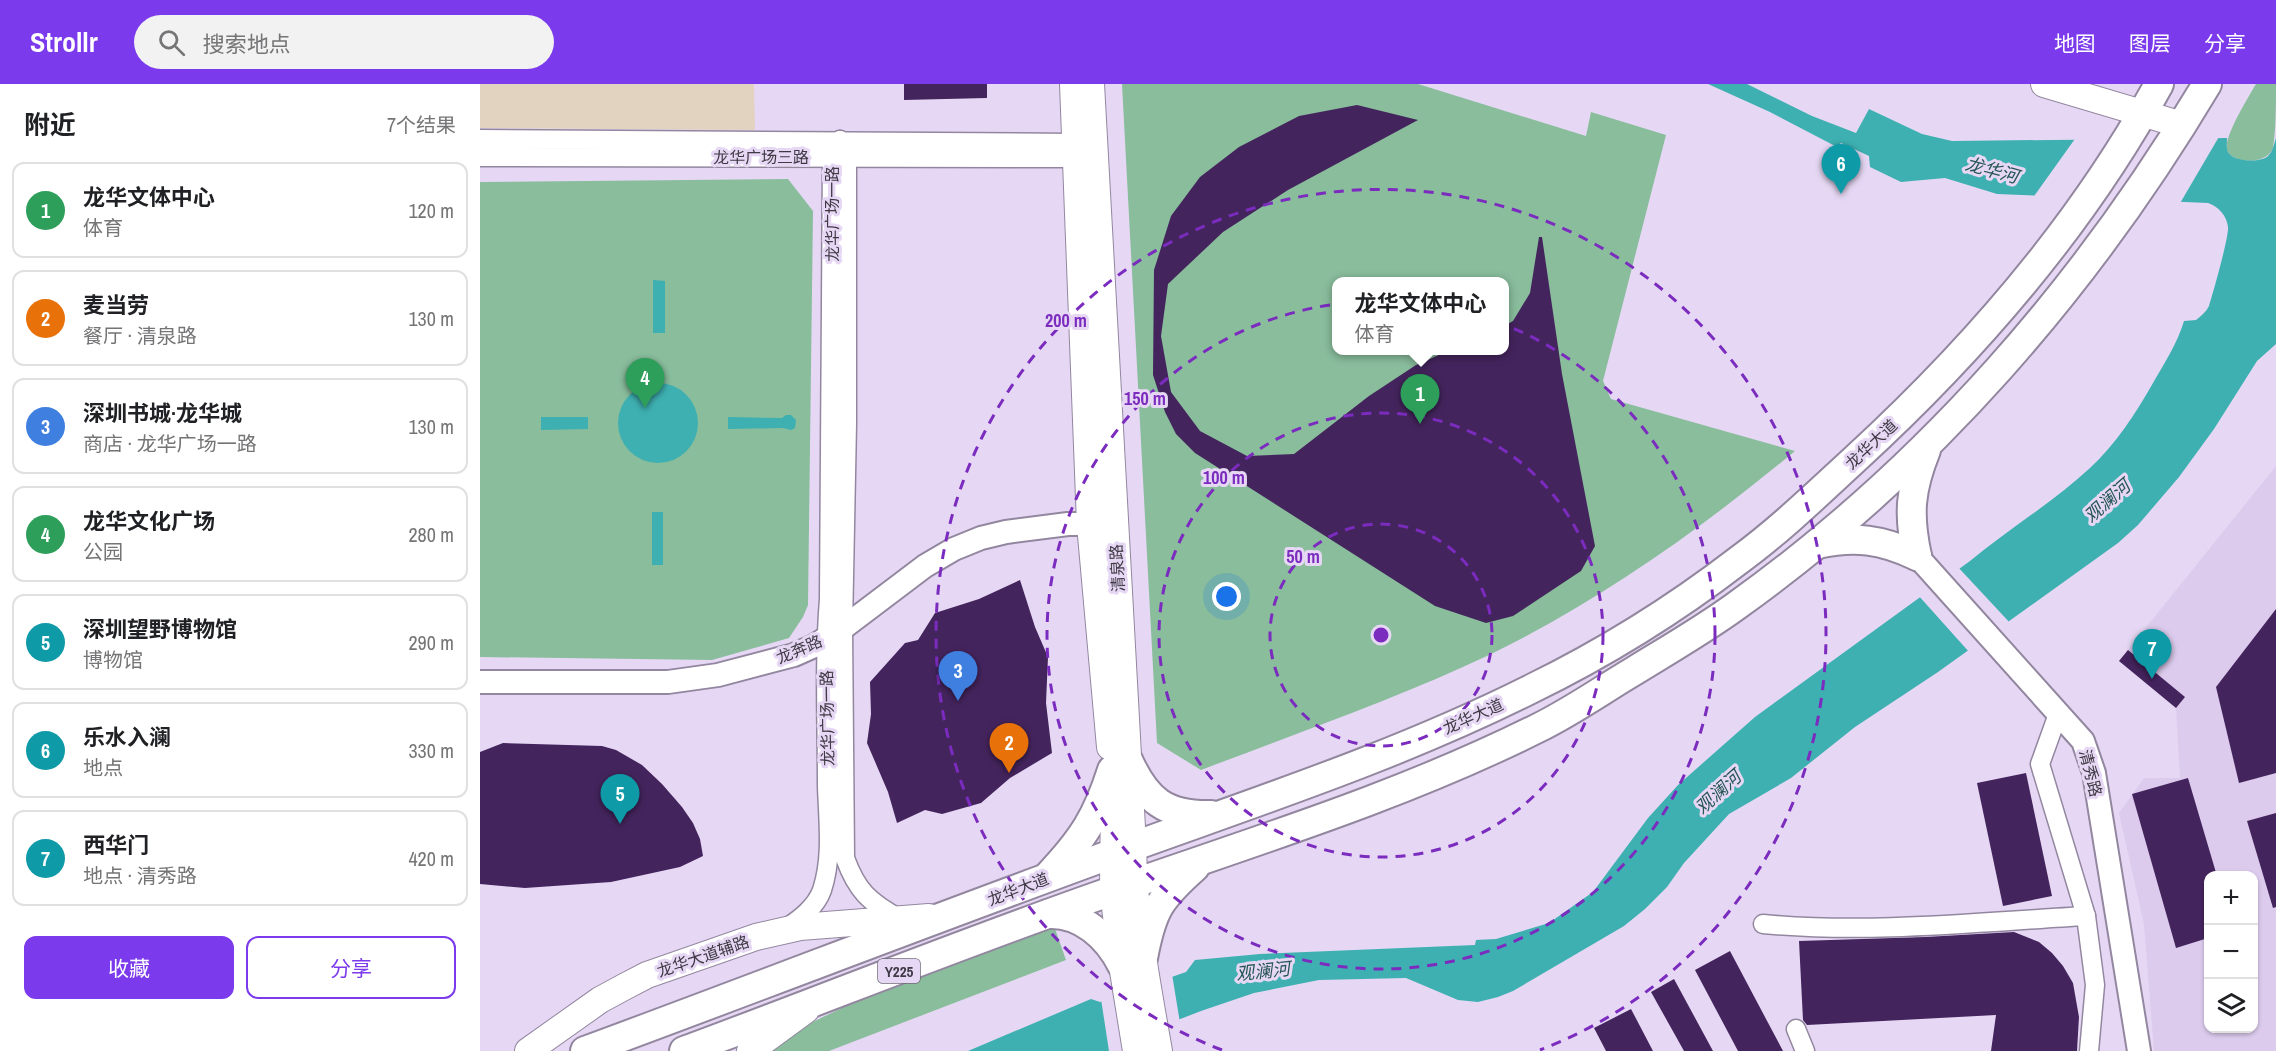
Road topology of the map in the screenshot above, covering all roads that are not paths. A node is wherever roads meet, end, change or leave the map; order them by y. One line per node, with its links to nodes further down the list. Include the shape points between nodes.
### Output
1 (1073, 84): 10 (main road, 清泉路)
2 (1091, 84): 19 (main road, 清泉路)
3 (2044, 84): 6 (main road)
4 (2101, 84): 6 (main road)
5 (2207, 84): 7 (main road, 龙华大道)
6 (2146, 108): 7 (main road); 20 (main road, 龙华大道, via 2060,236 2002,310 1883,434 1743,558 1692,594 1530,690 1401,748)
7 (2182, 126): 12 (main road, 龙华大道, via 2097,250 1979,392)
8 (480, 139): 9 (street, 龙华广场三路)
9 (840, 151): 10 (street, 龙华广场三路); 11 (street, 龙华广场三路); 16 (street, 龙华广场一路, via 846,459)
10 (1077, 151): 13 (main road, 清泉路)
11 (480, 157)
12 (1927, 446): 14 (main road, 龙华大道); 15 (main road, via 1911,497)
13 (1090, 524): 16 (street, 龙奔路, via 1006,532 954,549); 19 (main road, 清泉路)
14 (1816, 544): 15 (main road, via 1865,539); 22 (main road, 龙华大道, via 1736,606 1676,646 1543,726 1416,782)
15 (1917, 556): 18 (street, 清秀路)
16 (834, 633): 17 (street, 龙奔路, via 785,657 687,681); 28 (street, 龙华广场一路, via 845,858 863,895); 30 (street, 龙华广场一路, via 825,876 811,908)
17 (480, 682)
18 (2058, 714): 27 (street, via 2040,764); 42 (street, 清秀路, via 2083,741 2094,773)
19 (1120, 765): 20 (main road, via 1158,805 1187,814); 21 (main road, 清泉路); 23 (main road, via 1084,835)
20 (1219, 815): 21 (main road, 龙华大道)
21 (1123, 850): 23 (main road, 龙华大道 / Y225); 24 (main road, 清泉路)
22 (1203, 860): 24 (main road, 龙华大道); 31 (main road, via 1159,904)
23 (1046, 878): 26 (main road, 龙华大道 / Y225)
24 (1124, 887): 25 (main road, 龙华大道 / Y225); 31 (main road, 清泉路)
25 (1048, 914): 31 (main road, via 1061,913 1090,926 1117,956); 32 (main road, 龙华大道 / Y225)
26 (947, 916): 28 (main road, 龙华大道辅路); 35 (main road, 龙华大道 / Y225)
27 (2086, 916): 29 (street, via 1898,926); 41 (street, via 2096,985)
28 (900, 918): 30 (main road, 龙华大道辅路)
29 (1764, 924)
30 (781, 932): 34 (main road, 龙华大道辅路, via 647,975 600,1000)
31 (1132, 962): 38 (main road, 清泉路); 39 (main road, 清泉路)
32 (819, 1000): 36 (main road, 龙华大道 / Y225); 37 (main road)
33 (1796, 1029): 40 (street)
34 (528, 1051)
35 (585, 1051)
36 (684, 1051)
37 (750, 1051)
38 (1136, 1051)
39 (1159, 1051)
40 (1805, 1051)
41 (2089, 1051)
42 (2139, 1051)

